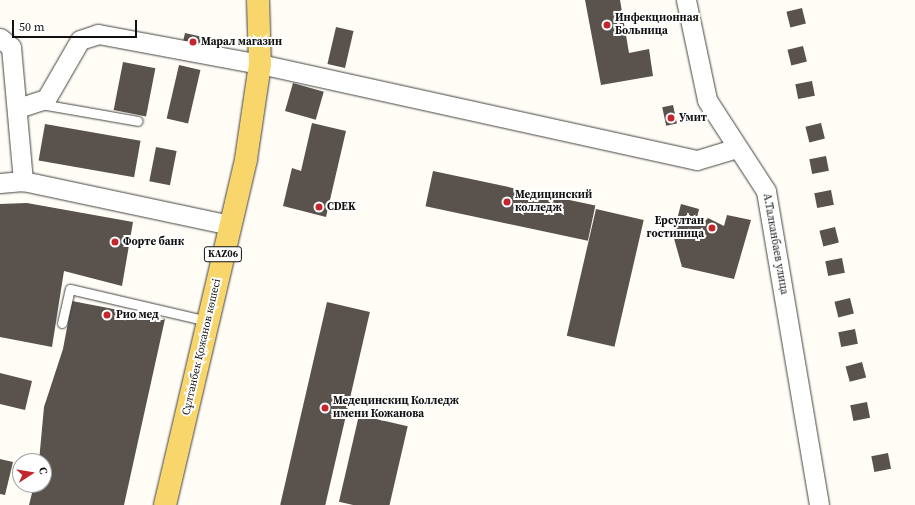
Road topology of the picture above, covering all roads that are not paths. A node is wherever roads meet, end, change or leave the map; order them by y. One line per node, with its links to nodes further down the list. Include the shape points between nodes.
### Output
1 (258, 0): 4 (main road, Сұлтанбек Қожанов көшесі / KАZ06)
2 (686, 0): 8 (street, А.Талканбаев улица, via 707,100)
3 (0, 38): 6 (street, via 11,46)
4 (260, 64): 5 (street, via 98,34 86,36 46,98); 8 (street, via 697,160); 11 (main road, Сұлтанбек Қожанов көшесі / KАZ06, via 246,159)
5 (38, 103): 6 (street); 7 (lane)
6 (18, 108): 9 (street)
7 (138, 122)
8 (737, 148): 15 (street, А.Талканбаев улица, via 766,191)
9 (23, 181): 10 (street); 11 (street)
10 (0, 183)
11 (230, 225): 12 (main road, Сұлтанбек Қожанов көшесі / KАZ06)
12 (208, 321): 13 (lane, via 70,289); 14 (main road, Сұлтанбек Қожанов көшесі / KАZ06)
13 (62, 323)
14 (165, 505)
15 (819, 505)

